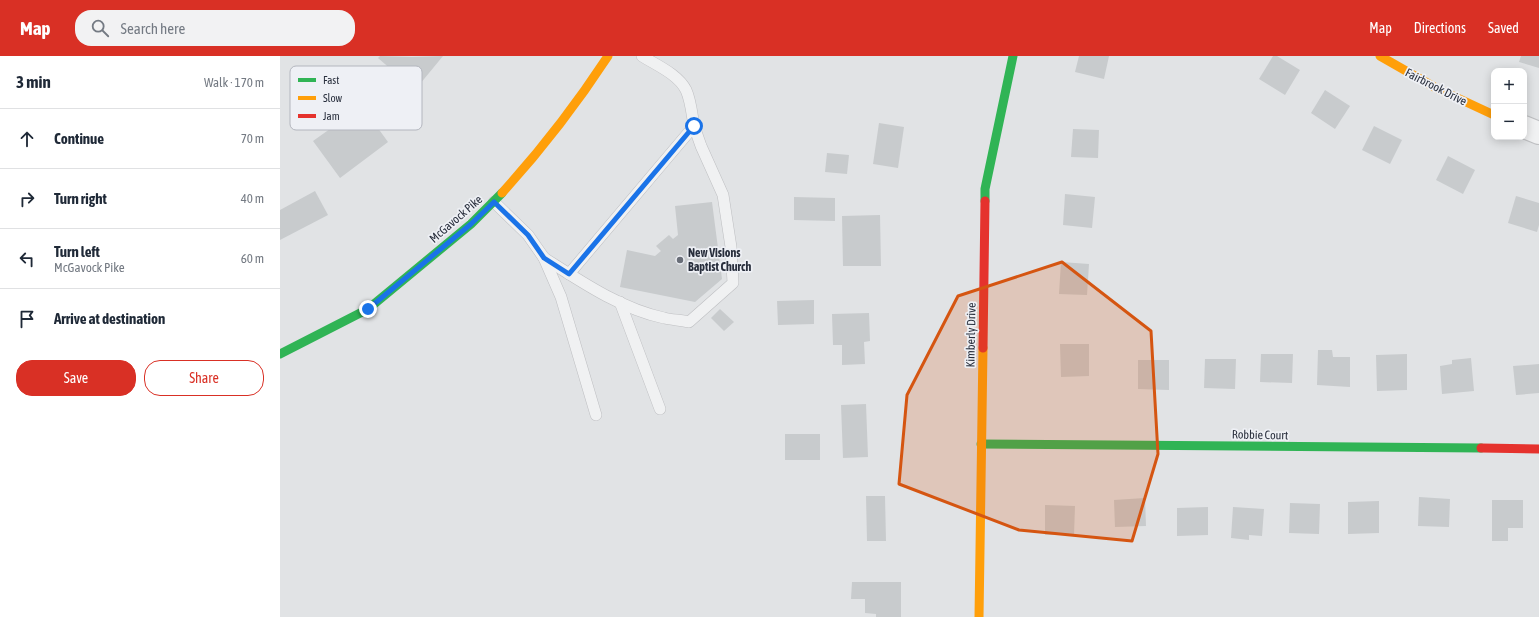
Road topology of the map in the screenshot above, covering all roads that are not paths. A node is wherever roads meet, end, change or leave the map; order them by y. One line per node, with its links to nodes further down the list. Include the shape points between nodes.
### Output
1 (608, 56): 9 (street, McGavock Pike, via 566,116)
2 (642, 56): 6 (lane, via 681,83 689,98)
3 (1013, 56): 16 (street, Kimberly Drive, via 985,189)
4 (1380, 56): 5 (street, Fairbrook Drive, via 1430,86)
5 (1491, 114)
6 (694, 126): 11 (lane); 12 (lane, via 723,195 731,247 733,282 689,322 663,318)
7 (1527, 128): 8 (street)
8 (1539, 132)
9 (494, 202): 10 (lane, via 528,235); 13 (street, McGavock Pike, via 368,309)
10 (544, 258): 11 (lane); 15 (lane, via 561,297)
11 (569, 274): 12 (lane)
12 (620, 302): 14 (lane)
13 (280, 354)
14 (660, 409)
15 (596, 415)
16 (981, 444): 17 (street, Robbie Court); 18 (street, Kimberly Drive)
17 (1539, 450)
18 (979, 617)

